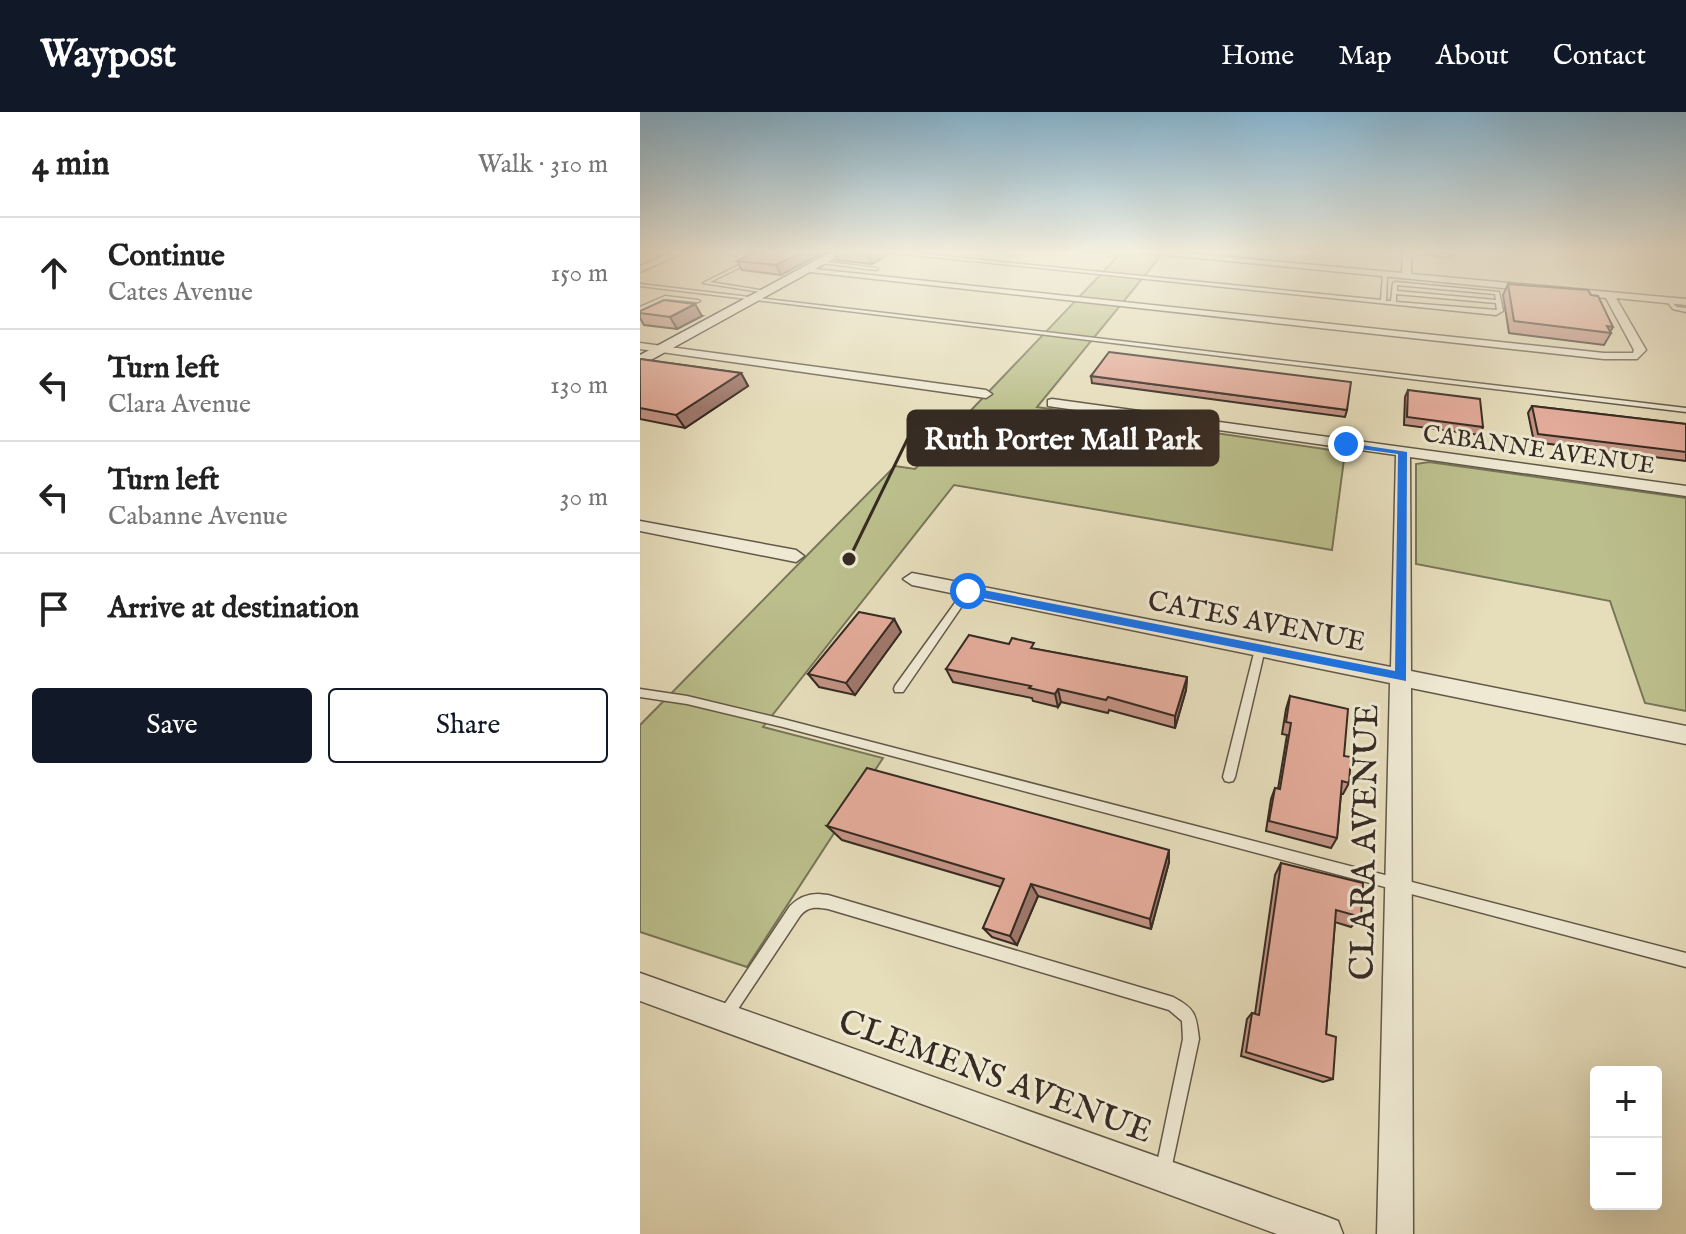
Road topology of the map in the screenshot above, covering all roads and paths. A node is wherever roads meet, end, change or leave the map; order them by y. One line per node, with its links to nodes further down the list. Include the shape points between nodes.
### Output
1 (743, 304): 8 (main road)
2 (835, 304): 12 (lane)
3 (1119, 304): 6 (street, via 1637,356 1640,350)
4 (1407, 304): 5 (lane, via 1496,313)
5 (1499, 304)
6 (1614, 304)
7 (640, 346): 8 (street)
8 (662, 349): 9 (main road); 10 (street)
9 (640, 361)
10 (986, 394)
11 (1052, 403): 13 (street, CABANNE AVENUE)
12 (1686, 410)
13 (1403, 452): 14 (street, CABANNE AVENUE); 20 (street, CLARA AVENUE)
14 (1686, 491)
15 (640, 526): 16 (street)
16 (796, 556)
17 (912, 579): 18 (street, CATES AVENUE)
18 (968, 591): 19 (street, CATES AVENUE); 21 (lane)
19 (1260, 649): 20 (street, CATES AVENUE); 24 (lane)
20 (1401, 677): 23 (street, CATES AVENUE); 25 (street, CLARA AVENUE)
21 (899, 689)
22 (640, 693): 25 (lane, via 783,723)
23 (1686, 735)
24 (1229, 777)
25 (1397, 885): 26 (lane); 31 (street, CLARA AVENUE)
26 (1686, 960)
27 (640, 987): 28 (street, CLEMENS AVENUE)
28 (724, 1017): 29 (street, CLEMENS AVENUE); 29 (lane, via 795,911 811,900 1173,1004 1189,1017 1191,1039)
29 (1163, 1175): 30 (street, CLEMENS AVENUE)
30 (1325, 1234)
31 (1395, 1234)

